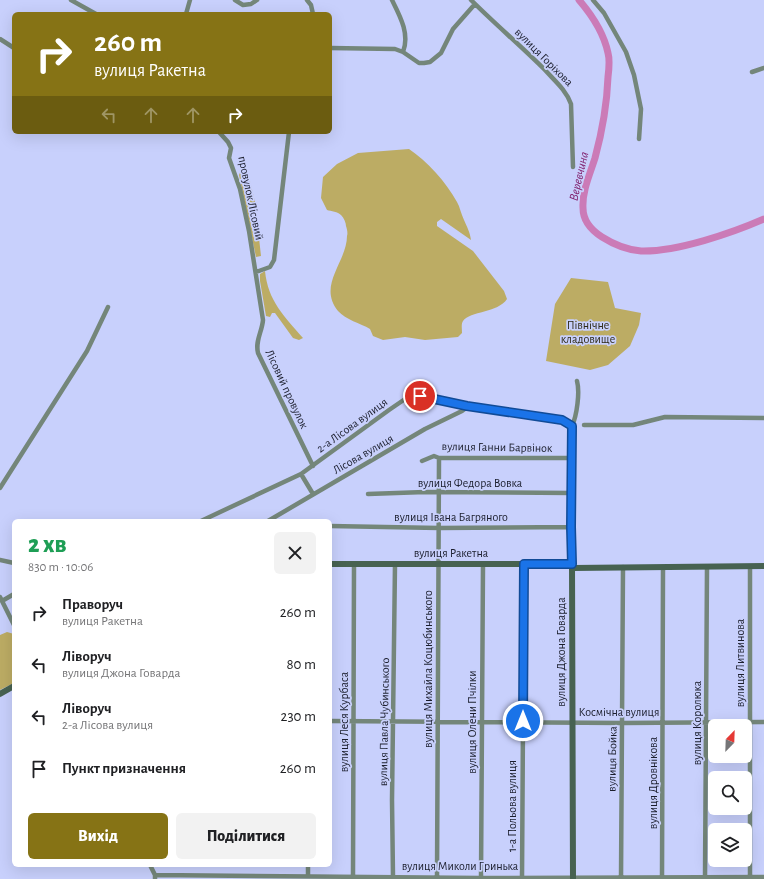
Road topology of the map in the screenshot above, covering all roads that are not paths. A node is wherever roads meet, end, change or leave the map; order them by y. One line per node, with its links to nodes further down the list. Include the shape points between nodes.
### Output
1 (71, 0): 10 (street)
2 (190, 0): 11 (street)
3 (235, 0): 4 (street, via 243,5)
4 (257, 0)
5 (307, 0): 12 (street)
6 (392, 0): 16 (street, via 406,35)
7 (471, 0): 9 (street, вулиця Горіхова)
8 (593, 0): 21 (street, via 614,30 626,52 634,75 641,109)
9 (475, 4): 16 (street, via 453,29 443,51 434,59 422,63); 22 (street, вулиця Горіхова, via 534,59 569,98)
10 (92, 12)
11 (187, 12)
12 (312, 12)
13 (0, 39): 14 (street)
14 (12, 47)
15 (332, 48): 16 (street, via 395,49)
16 (403, 52)
17 (764, 68): 18 (street)
18 (752, 72)
19 (221, 134): 23 (street, провулок Лісовий, via 231,148 229,158 240,189)
20 (289, 134): 23 (street, via 274,260 270,267)
21 (639, 139)
22 (573, 167)
23 (256, 272): 33 (street, Лісовий провулок, via 263,320 257,342 258,352)
24 (108, 307): 35 (street, via 87,351)
25 (577, 381): 29 (street, вулиця Джона Говарда, via 579,388)
26 (467, 406): 29 (street, 2-а Лісова вулиця, via 562,420); 33 (street, 2-а Лісова вулиця, via 424,396 408,397); 38 (street, Лісова вулиця)
27 (764, 418): 28 (street, via 665,418 633,425)
28 (584, 425)
29 (572, 426): 31 (street, вулиця Джона Говарда)
30 (439, 458): 31 (street, вулиця Ганни Барвінок); 32 (street, вулиця Ганни Барвінок, via 433,456); 36 (street, вулиця Михайла Коцюбинського)
31 (572, 458): 37 (street, вулиця Джона Говарда)
32 (422, 461)
33 (313, 466): 34 (street, 2-а Лісова вулиця)
34 (301, 474): 38 (street); 40 (street, 2-а Лісова вулиця)
35 (0, 488)
36 (439, 492): 37 (street, вулиця Федора Вовка); 39 (street, вулиця Федора Вовка); 44 (street, вулиця Михайла Коцюбинського)
37 (572, 493): 43 (street, вулиця Джона Говарда)
38 (313, 494): 41 (street, Лісова вулиця)
39 (368, 494)
40 (205, 519)
41 (271, 519)
42 (332, 526): 44 (street, вулиця Івана Багряного)
43 (571, 527): 44 (street, вулиця Івана Багряного); 53 (street, вулиця Джона Говарда)
44 (439, 528): 49 (street, вулиця Михайла Коцюбинського)
45 (0, 560): 46 (street)
46 (12, 563)
47 (332, 564): 52 (street, вулиця Ракетна)
48 (395, 564): 49 (street, вулиця Ракетна); 52 (street, вулиця Ракетна); 67 (street, вулиця Павла Чубинського)
49 (438, 564): 50 (street, вулиця Ракетна); 68 (street, вулиця Михайла Коцюбинського)
50 (483, 564): 51 (street, вулиця Ракетна); 70 (street, вулиця Олени Пчілки)
51 (524, 564): 53 (street, вулиця Ракетна); 69 (street, 1-а Польова вулиця)
52 (354, 565): 66 (street, вулиця Леся Курбаса)
53 (572, 566): 55 (street, вулиця Ракетна); 71 (street, вулиця Джона Говарда)
54 (764, 566): 58 (street, вулиця Ракетна)
55 (623, 567): 56 (street, вулиця Ракетна); 76 (street, вулиця Бойка)
56 (663, 567): 57 (street, вулиця Ракетна); 72 (street, вулиця Дровнікова)
57 (707, 567): 58 (street, вулиця Ракетна); 73 (street, вулиця Королюка)
58 (750, 567): 64 (street, вулиця Литвинова)
59 (12, 595): 60 (street)
60 (1, 599): 61 (street)
61 (12, 621)
62 (12, 687): 63 (street)
63 (0, 694)
64 (750, 719)
65 (332, 721): 66 (street, Космічна вулиця)
66 (354, 721): 67 (street, Космічна вулиця); 82 (street, вулиця Леся Курбаса)
67 (394, 721): 68 (street, Космічна вулиця); 83 (street, вулиця Павла Чубинського)
68 (438, 721): 70 (street, Космічна вулиця); 84 (street, вулиця Михайла Коцюбинського)
69 (523, 721): 70 (street, Космічна вулиця); 71 (street, Космічна вулиця); 86 (street, 1-а Польова вулиця)
70 (482, 722): 85 (street, вулиця Олени Пчілки)
71 (572, 722): 76 (street, Космічна вулиця); 87 (street, вулиця Джона Говарда)
72 (663, 722): 73 (street, Космічна вулиця); 76 (street, Космічна вулиця); 89 (street, вулиця Дровнікова)
73 (707, 722): 90 (street, вулиця Королюка)
74 (752, 722): 75 (street, Космічна вулиця)
75 (764, 722)
76 (623, 723): 88 (street, вулиця Бойка)
77 (750, 763): 91 (street, вулиця Литвинова)
78 (151, 867): 79 (street, вулиця Миколи Гринька)
79 (155, 877): 80 (street, вулиця Миколи Гринька)
80 (308, 877): 82 (street, вулиця Миколи Гринька)
81 (764, 877): 91 (street, вулиця Миколи Гринька)
82 (353, 878): 83 (street, вулиця Миколи Гринька)
83 (393, 878): 84 (street, вулиця Миколи Гринька)
84 (438, 878): 85 (street, вулиця Миколи Гринька)
85 (481, 878): 86 (street, вулиця Миколи Гринька)
86 (522, 878): 87 (street, вулиця Миколи Гринька)
87 (573, 878): 88 (street, вулиця Миколи Гринька)
88 (621, 878): 89 (street, вулиця Миколи Гринька)
89 (662, 878): 90 (street, вулиця Миколи Гринька)
90 (705, 878): 91 (street, вулиця Миколи Гринька)
91 (750, 878)

